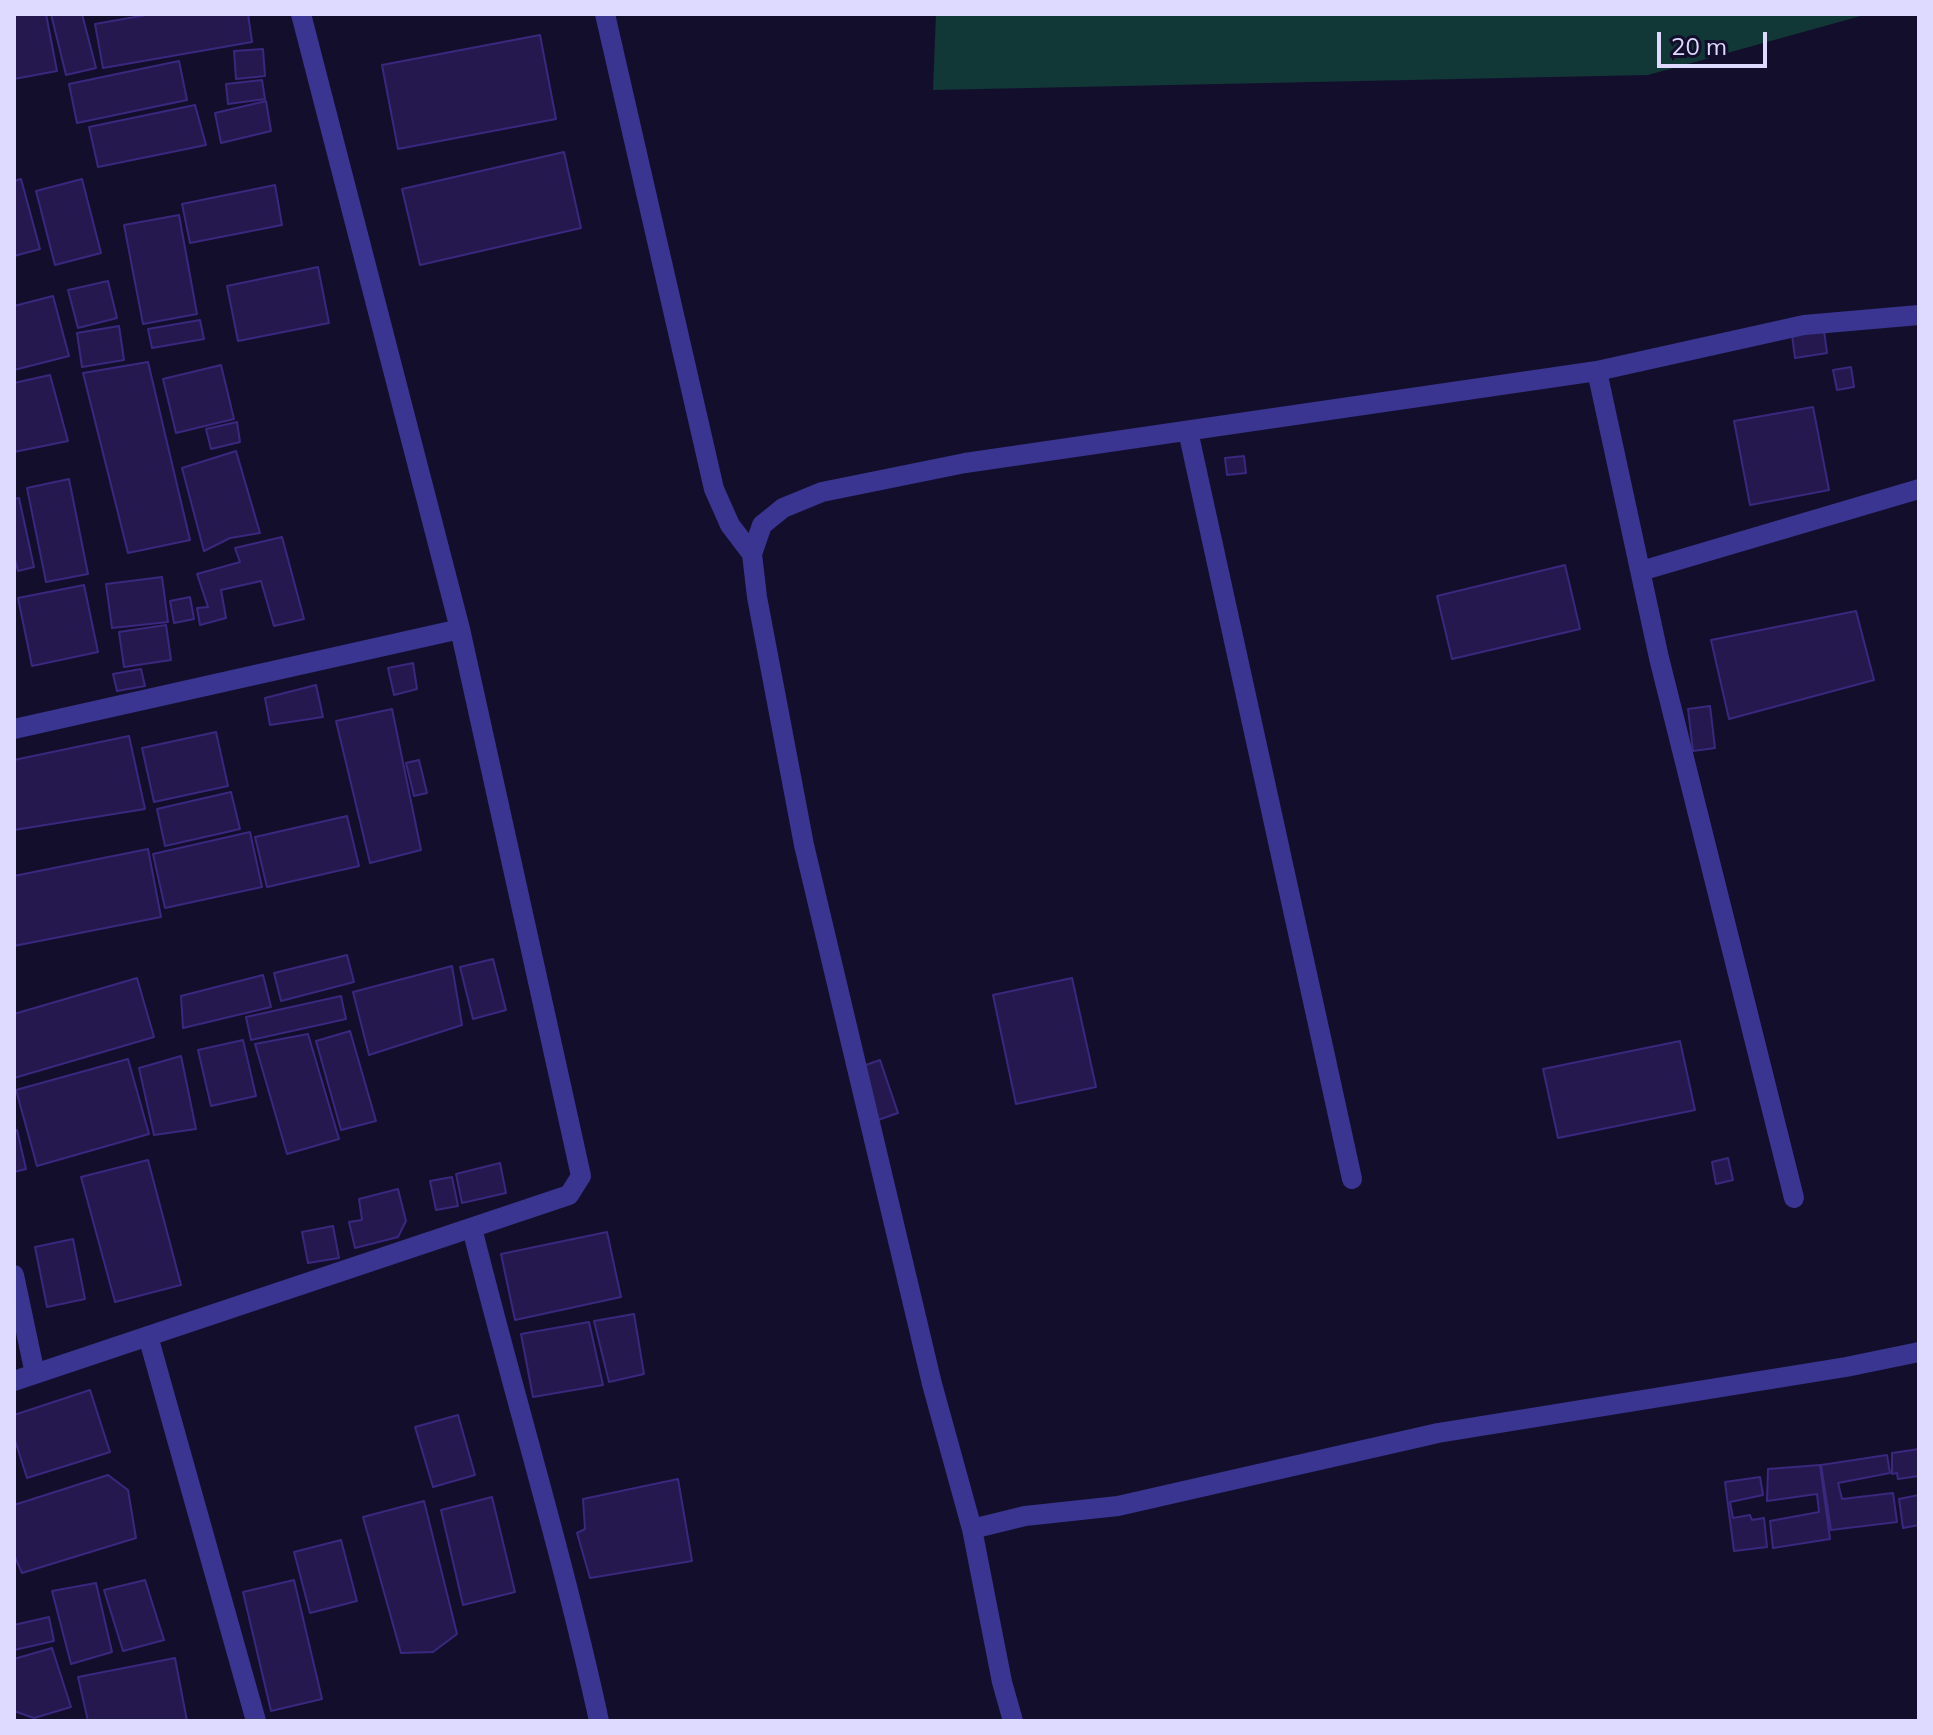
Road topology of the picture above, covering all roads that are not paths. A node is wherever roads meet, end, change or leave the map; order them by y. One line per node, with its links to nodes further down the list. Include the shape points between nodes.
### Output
1 (301, 14): 9 (street)
2 (605, 14): 7 (street, via 714,489 730,525)
3 (1919, 315): 4 (street, via 1804,325)
4 (1597, 371): 5 (street); 8 (street)
5 (1188, 431): 7 (street, via 965,463 822,492 783,508 762,525); 11 (street)
6 (1919, 489): 8 (street)
7 (752, 554): 19 (street, via 804,845 932,1384)
8 (1641, 571): 12 (street)
9 (460, 629): 10 (street); 13 (street, via 581,1176 569,1195)
10 (14, 729)
11 (1352, 1179)
12 (1794, 1198)
13 (472, 1228): 15 (street); 21 (street)
14 (14, 1275): 17 (street)
15 (148, 1336): 17 (street); 20 (street)
16 (1919, 1352): 19 (street, via 1438,1433 1118,1506 1025,1516)
17 (35, 1374): 18 (street)
18 (14, 1381)
19 (972, 1529): 22 (street)
20 (256, 1721)
21 (599, 1721)
22 (1013, 1721)

